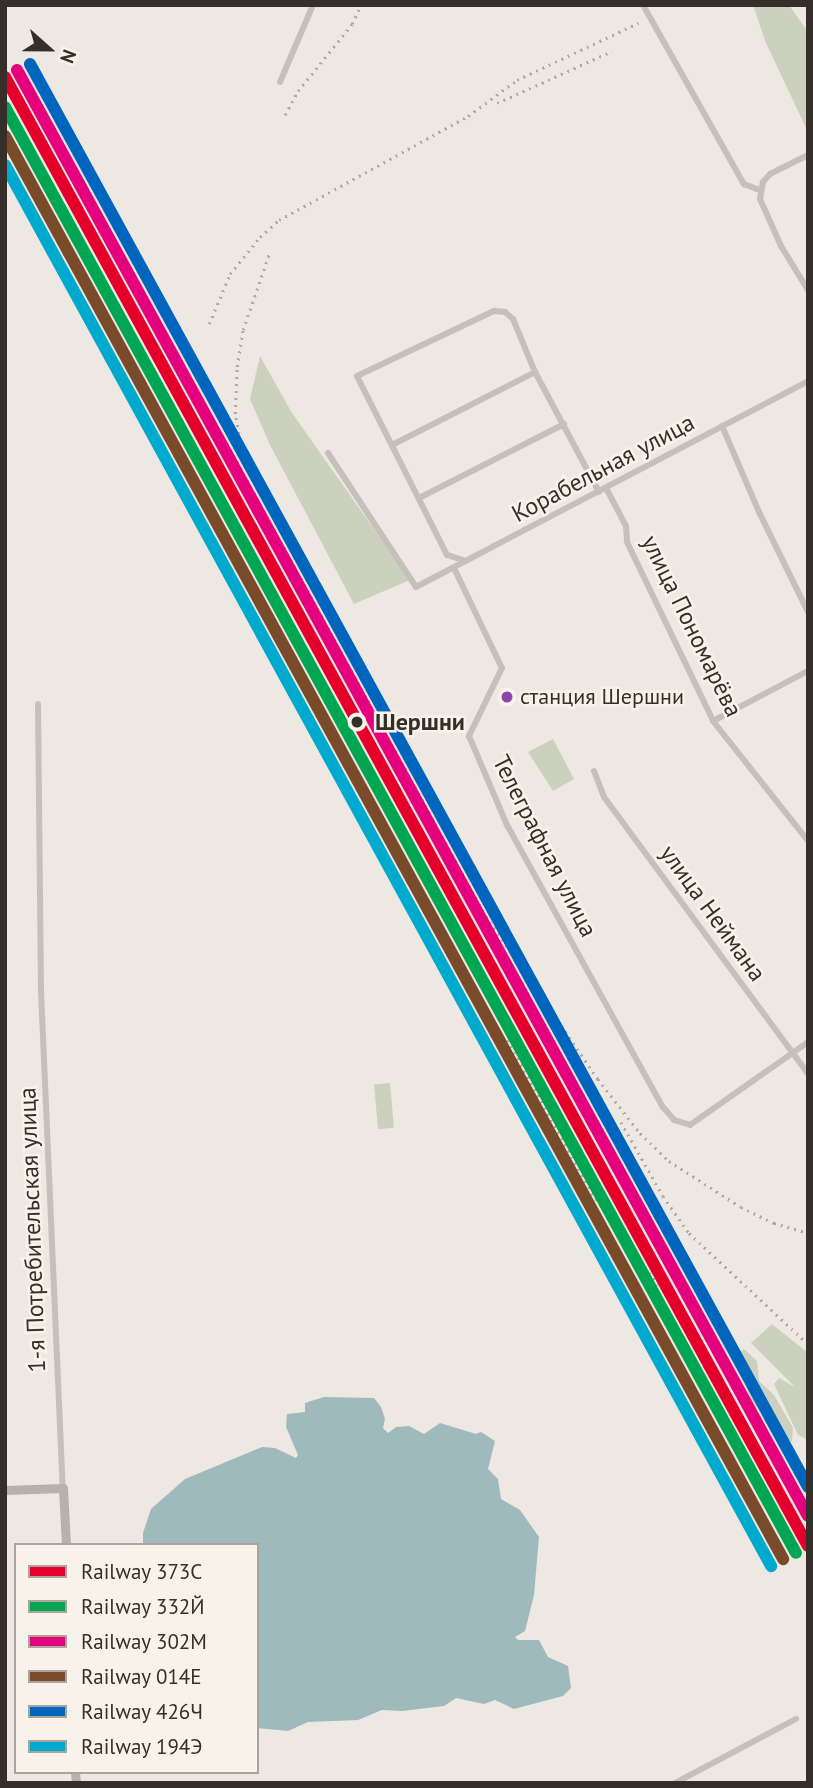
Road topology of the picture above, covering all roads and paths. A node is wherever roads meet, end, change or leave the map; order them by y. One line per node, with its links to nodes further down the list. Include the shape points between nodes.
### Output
1 (313, 5): 3 (street)
2 (643, 5): 5 (street, via 735,170 744,184)
3 (281, 82)
4 (808, 155): 5 (street, via 770,174)
5 (761, 190): 6 (street, via 762,208)
6 (808, 290)
7 (535, 372): 9 (street, улица Пономарёва); 11 (street); 11 (street, улица Пономарёва, via 513,319 494,311 357,376)
8 (808, 381): 10 (street, Корабельная улица)
9 (564, 424): 13 (street, улица Пономарёва); 14 (street)
10 (723, 426): 13 (street, Корабельная улица); 17 (street)
11 (392, 445): 14 (street)
12 (328, 453): 16 (street, Корабельная улица, via 416,587)
13 (603, 490): 15 (street, Корабельная улица); 20 (street, улица Пономарёва, via 626,526 627,542)
14 (419, 498): 15 (street, via 447,555)
15 (466, 562): 16 (street, Корабельная улица)
16 (454, 568): 24 (street, Телеграфная улица, via 502,668 469,736 507,825 662,1106 674,1120 690,1125)
17 (808, 612)
18 (808, 671): 20 (street)
19 (38, 704): 26 (street, 1-я Потребительская улица, via 41,991)
20 (713, 721): 22 (street, улица Пономарёва)
21 (594, 771): 24 (street, улица Неймана, via 604,797)
22 (808, 841)
23 (808, 1042): 24 (street)
24 (792, 1054): 25 (street, улица Неймана)
25 (808, 1074)
26 (63, 1488): 27 (street); 28 (street, 1-я Потребительская улица)
27 (5, 1490)
28 (66, 1543)
29 (796, 1719): 30 (street)
30 (675, 1783)

